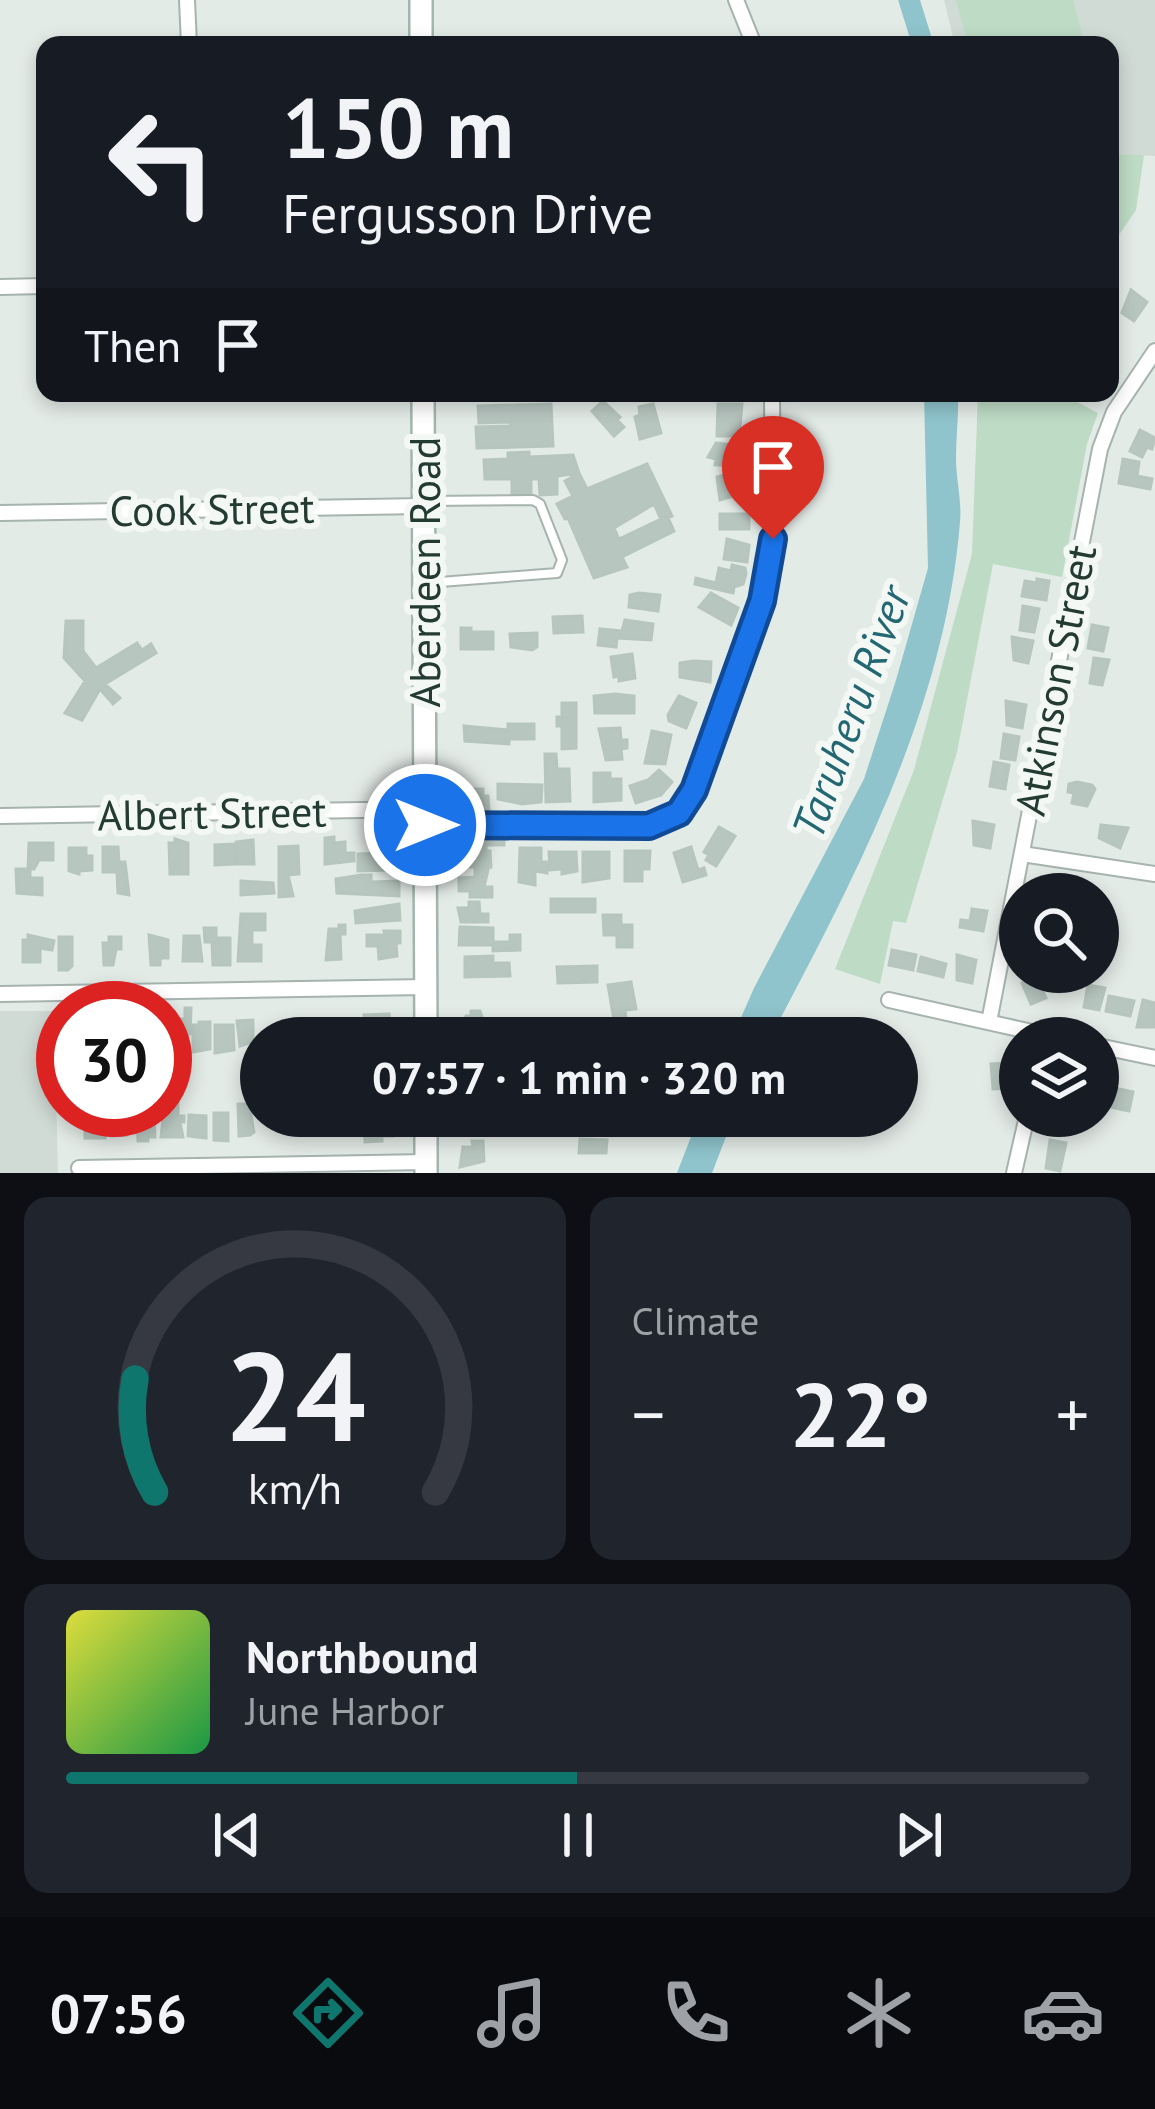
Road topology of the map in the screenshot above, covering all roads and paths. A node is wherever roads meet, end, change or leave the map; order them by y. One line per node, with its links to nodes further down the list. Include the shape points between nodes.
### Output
1 (187, 0): 4 (street)
2 (421, 0): 5 (street)
3 (736, 0): 6 (street)
4 (189, 36)
5 (421, 36)
6 (750, 36)
7 (36, 286): 8 (street)
8 (0, 287)
9 (1155, 352): 10 (street, Atkinson Street)
10 (1149, 373): 18 (street, Atkinson Street, via 1114,412 1100,448)
11 (423, 402): 13 (street, Aberdeen Road)
12 (772, 402): 17 (street, Albert Street, via 771,566 688,803 649,826)
13 (423, 503): 14 (street, Cook Street); 15 (street, Aberdeen Road); 15 (lane, via 533,500 562,560 557,572)
14 (0, 513)
15 (424, 584): 17 (street, Aberdeen Road)
16 (0, 816): 17 (street, Albert Street)
17 (425, 817): 20 (street, Aberdeen Road)
18 (1022, 854): 19 (street); 24 (street, Atkinson Street)
19 (1155, 874)
20 (426, 987): 21 (street); 23 (street, Aberdeen Road)
21 (0, 994)
22 (889, 1000): 24 (street)
23 (426, 1017)
24 (989, 1022): 25 (street)
25 (999, 1024)
26 (1119, 1050): 27 (street)
27 (1155, 1058)
28 (426, 1137): 31 (street)
29 (1023, 1137): 32 (street)
30 (79, 1168): 31 (street)
31 (426, 1168)
32 (1015, 1173)

